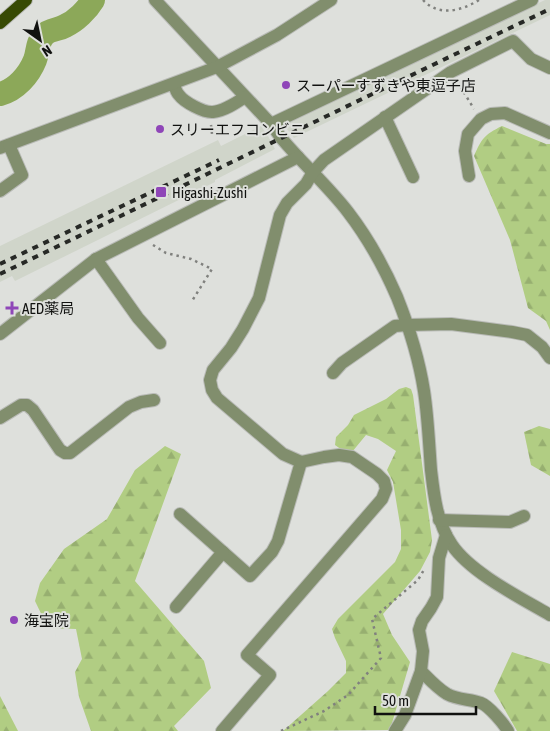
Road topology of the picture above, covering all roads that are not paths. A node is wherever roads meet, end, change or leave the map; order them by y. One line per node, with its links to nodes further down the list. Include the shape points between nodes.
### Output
1 (26, 0): 5 (main road)
2 (155, 0): 6 (street)
3 (331, 0): 6 (street, via 252,50)
4 (532, 0): 11 (street)
5 (0, 23)
6 (217, 67): 8 (street); 9 (street)
7 (550, 68): 10 (street, via 531,59 513,41 451,72)
8 (174, 84): 9 (street, via 183,99 204,111 220,110); 13 (street)
9 (245, 97): 11 (street)
10 (385, 117): 15 (street, via 324,160); 17 (street)
11 (271, 124): 14 (street)
12 (550, 133): 16 (street, via 505,113 491,114 480,120 468,134 465,151)
13 (5, 146): 18 (street, via 22,176)
14 (298, 157): 15 (street); 19 (street)
15 (313, 172): 20 (street, via 362,231 386,274); 27 (street, via 306,184 286,203 280,215 259,298 231,348 213,370 210,380 217,398 283,454)
16 (469, 176)
17 (413, 177)
18 (0, 191)
19 (96, 259): 21 (street); 22 (street)
20 (407, 325): 23 (street, via 456,325 527,335); 24 (street, via 394,326); 30 (street, via 424,392)
21 (0, 334)
22 (160, 343)
23 (550, 358)
24 (333, 373)
25 (154, 400): 26 (street, via 130,407 70,453 60,450 27,405 21,405)
26 (0, 418)
27 (302, 462): 32 (street, via 272,552 250,576); 36 (street, via 339,455 352,457 377,474 386,489 382,499 247,655 270,675)
28 (180, 514): 32 (street)
29 (524, 516): 30 (street, via 510,522)
30 (439, 520): 31 (street)
31 (446, 535): 34 (street, via 452,546 474,568); 35 (street, via 439,558 437,597 419,630 423,651)
32 (223, 552): 33 (street)
33 (176, 607)
34 (550, 615)
35 (421, 670): 37 (street); 38 (street, via 449,694 483,704)
36 (222, 731)
37 (395, 731)
38 (508, 731)

